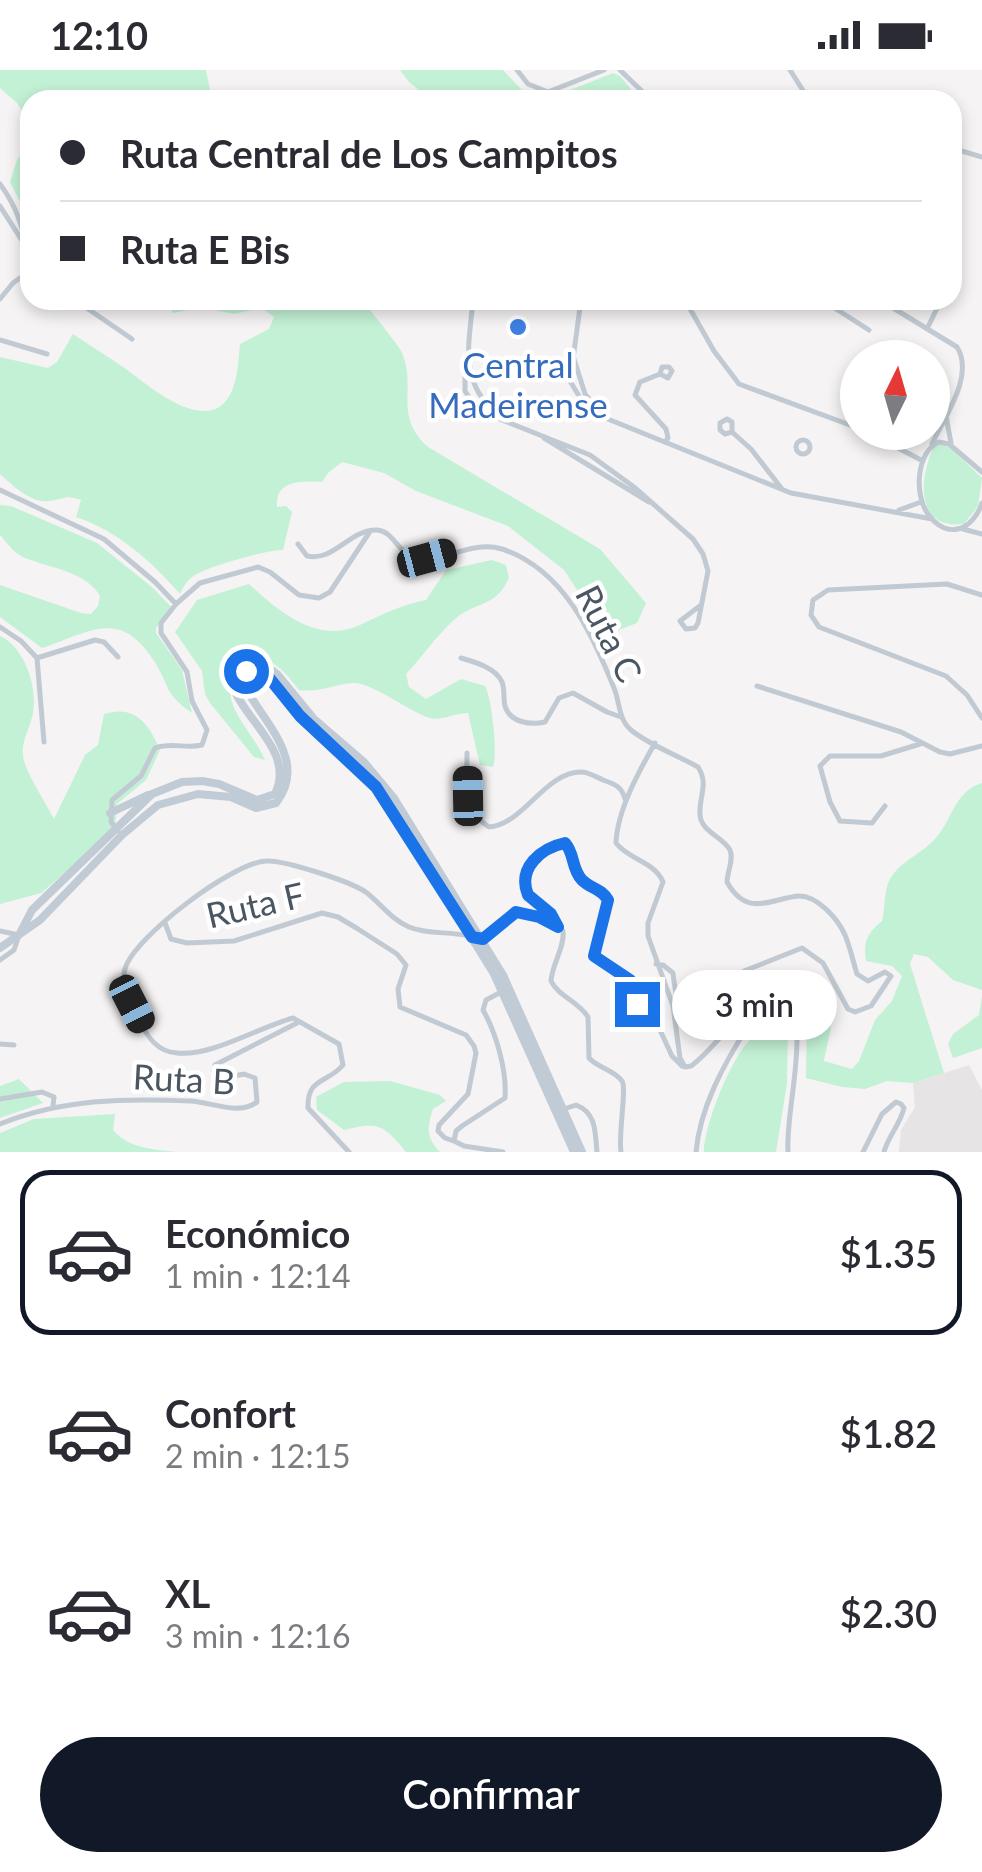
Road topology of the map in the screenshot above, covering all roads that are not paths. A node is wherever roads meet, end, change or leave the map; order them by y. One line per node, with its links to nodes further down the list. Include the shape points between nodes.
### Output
1 (517, 70): 4 (street)
2 (604, 70): 5 (street)
3 (620, 70): 6 (street)
4 (543, 90)
5 (553, 90)
6 (641, 90)
7 (1, 188): 9 (street)
8 (0, 206): 10 (street)
9 (20, 226)
10 (20, 237)
11 (20, 277): 12 (street)
12 (0, 299)
13 (90, 310): 22 (street)
14 (473, 310): 28 (street)
15 (580, 310): 27 (street)
16 (691, 310): 37 (street, via 740,384)
17 (839, 310): 21 (street)
18 (896, 310): 20 (street)
19 (936, 310): 20 (street)
20 (927, 329): 24 (street)
21 (869, 330)
22 (132, 339)
23 (0, 340): 26 (street)
24 (946, 340)
25 (950, 342): 34 (street, via 964,368)
26 (46, 354)
27 (574, 359): 31 (street); 32 (street, via 570,381)
28 (468, 360): 30 (street); 33 (street)
29 (660, 374): 41 (street, via 640,382 635,394 666,429)
30 (477, 394): 33 (street); 35 (street)
31 (585, 394): 32 (street); 36 (street)
32 (577, 396): 36 (street, via 588,411)
33 (468, 398): 35 (street)
34 (950, 405)
35 (497, 416): 39 (street)
36 (604, 416): 41 (street)
37 (840, 421)
38 (732, 432): 50 (street)
39 (542, 435): 46 (street); 47 (street)
40 (950, 436): 42 (street)
41 (665, 442): 50 (street)
42 (952, 446): 48 (street)
43 (902, 450): 45 (street)
44 (929, 450): 45 (street)
45 (923, 461): 51 (street)
46 (602, 462): 47 (street); 52 (street)
47 (597, 470): 52 (street)
48 (982, 472)
49 (0, 490): 62 (street, via 104,539)
50 (782, 490): 54 (street)
51 (922, 502): 54 (street); 56 (street)
52 (650, 503): 63 (street, via 704,554 708,578)
53 (982, 503): 55 (street)
54 (891, 511): 56 (street)
55 (978, 516): 57 (street); 58 (street)
56 (932, 519): 57 (street)
57 (960, 529): 58 (street)
58 (982, 530)
59 (371, 531): 60 (street, via 313,558); 62 (street, via 330,592 319,598 298,595 258,567 200,584); 69 (street, Ruta C, via 387,533 414,558 484,546 545,571 584,626)
60 (298, 544)
61 (982, 595): 70 (street, via 947,584 828,590 814,600 810,614 819,627 946,676)
62 (176, 604): 79 (street, via 160,633 187,672 206,738 194,747 155,748 142,776 112,800)
63 (701, 605): 63 (street, via 682,616 686,629 695,628)
64 (0, 627): 66 (street)
65 (118, 657): 66 (street, via 95,640)
66 (37, 658): 71 (street)
67 (462, 658): 69 (street, via 499,677 515,719 546,722 559,698 573,693)
68 (757, 686): 73 (street)
69 (621, 716): 72 (street, Ruta C)
70 (982, 718)
71 (44, 742)
72 (655, 743): 77 (street, Ruta C); 89 (street, Ruta C, via 703,774 699,815 730,850 731,890 759,904 797,896 818,902 845,935 856,974 868,980 890,976 871,1006 855,1012 814,954 802,948 744,971 697,1010 679,1001 673,974)
73 (920, 744): 74 (street, via 950,754); 78 (street, via 881,756 830,756 820,766 840,821 872,823)
74 (982, 746)
75 (467, 753): 77 (street, via 469,807 488,828 578,772 615,784)
76 (152, 794): 79 (main road); 80 (main road); 86 (main road, via 202,782 257,800 274,794 274,752 231,679 244,662 260,661 382,782)
77 (626, 802): 89 (street, Ruta C, via 616,843 657,870 663,882 648,923)
78 (886, 806)
79 (110, 814): 80 (street)
80 (119, 832): 84 (main road); 85 (main road, via 184,796 220,795 256,808 278,800 287,776 283,747 242,683 246,671 258,670 376,787)
81 (165, 923): 85 (street, Ruta F, via 206,891 267,861 353,884 398,922 418,930); 92 (street, Ruta F, via 133,951 124,977 136,1014 159,1047 186,1053 289,1019); 100 (street, Ruta F, via 176,942 206,944 328,914 398,954 406,965 398,988 404,1010 466,1035 474,1046 468,1094 438,1131)
82 (558, 927): 86 (street, via 516,912); 95 (street, via 524,886 541,852 565,843 580,877 608,900 594,956 634,985 641,1011); 106 (street, via 564,940 550,981 588,1017 589,1058 626,1089 618,1125)
83 (0, 931): 84 (street)
84 (18, 936): 87 (main road); 88 (street, via 14,950)
85 (472, 937): 86 (street, Ruta F); 90 (main road)
86 (483, 939): 90 (main road)
87 (0, 948)
88 (0, 960)
89 (656, 964): 95 (street)
90 (506, 990): 98 (main road); 100 (street, via 486,1000 483,1010 502,1064 505,1098 456,1131)
91 (792, 1006): 95 (street, via 783,994 757,1004); 107 (street, via 748,1026 710,1096); 108 (street)
92 (297, 1023): 97 (street, Ruta B, via 215,1065 219,1079 255,1078 257,1102 250,1108 139,1099); 101 (street, via 342,1050 344,1065 314,1084 308,1108)
93 (0, 1044): 94 (street)
94 (14, 1045)
95 (685, 1067)
96 (0, 1099): 97 (street, via 42,1092 54,1097)
97 (53, 1106): 99 (street, Ruta B)
98 (560, 1110): 103 (main road); 104 (main road); 105 (street, via 579,1106 592,1116)
99 (0, 1124)
100 (454, 1141): 102 (street)
101 (350, 1152)
102 (503, 1152)
103 (574, 1152)
104 (582, 1152)
105 (597, 1152)
106 (621, 1152)
107 (696, 1152)
108 (788, 1152)
109 (862, 1152): 110 (street, via 882,1114 901,1104 900,1122)
110 (884, 1152)

